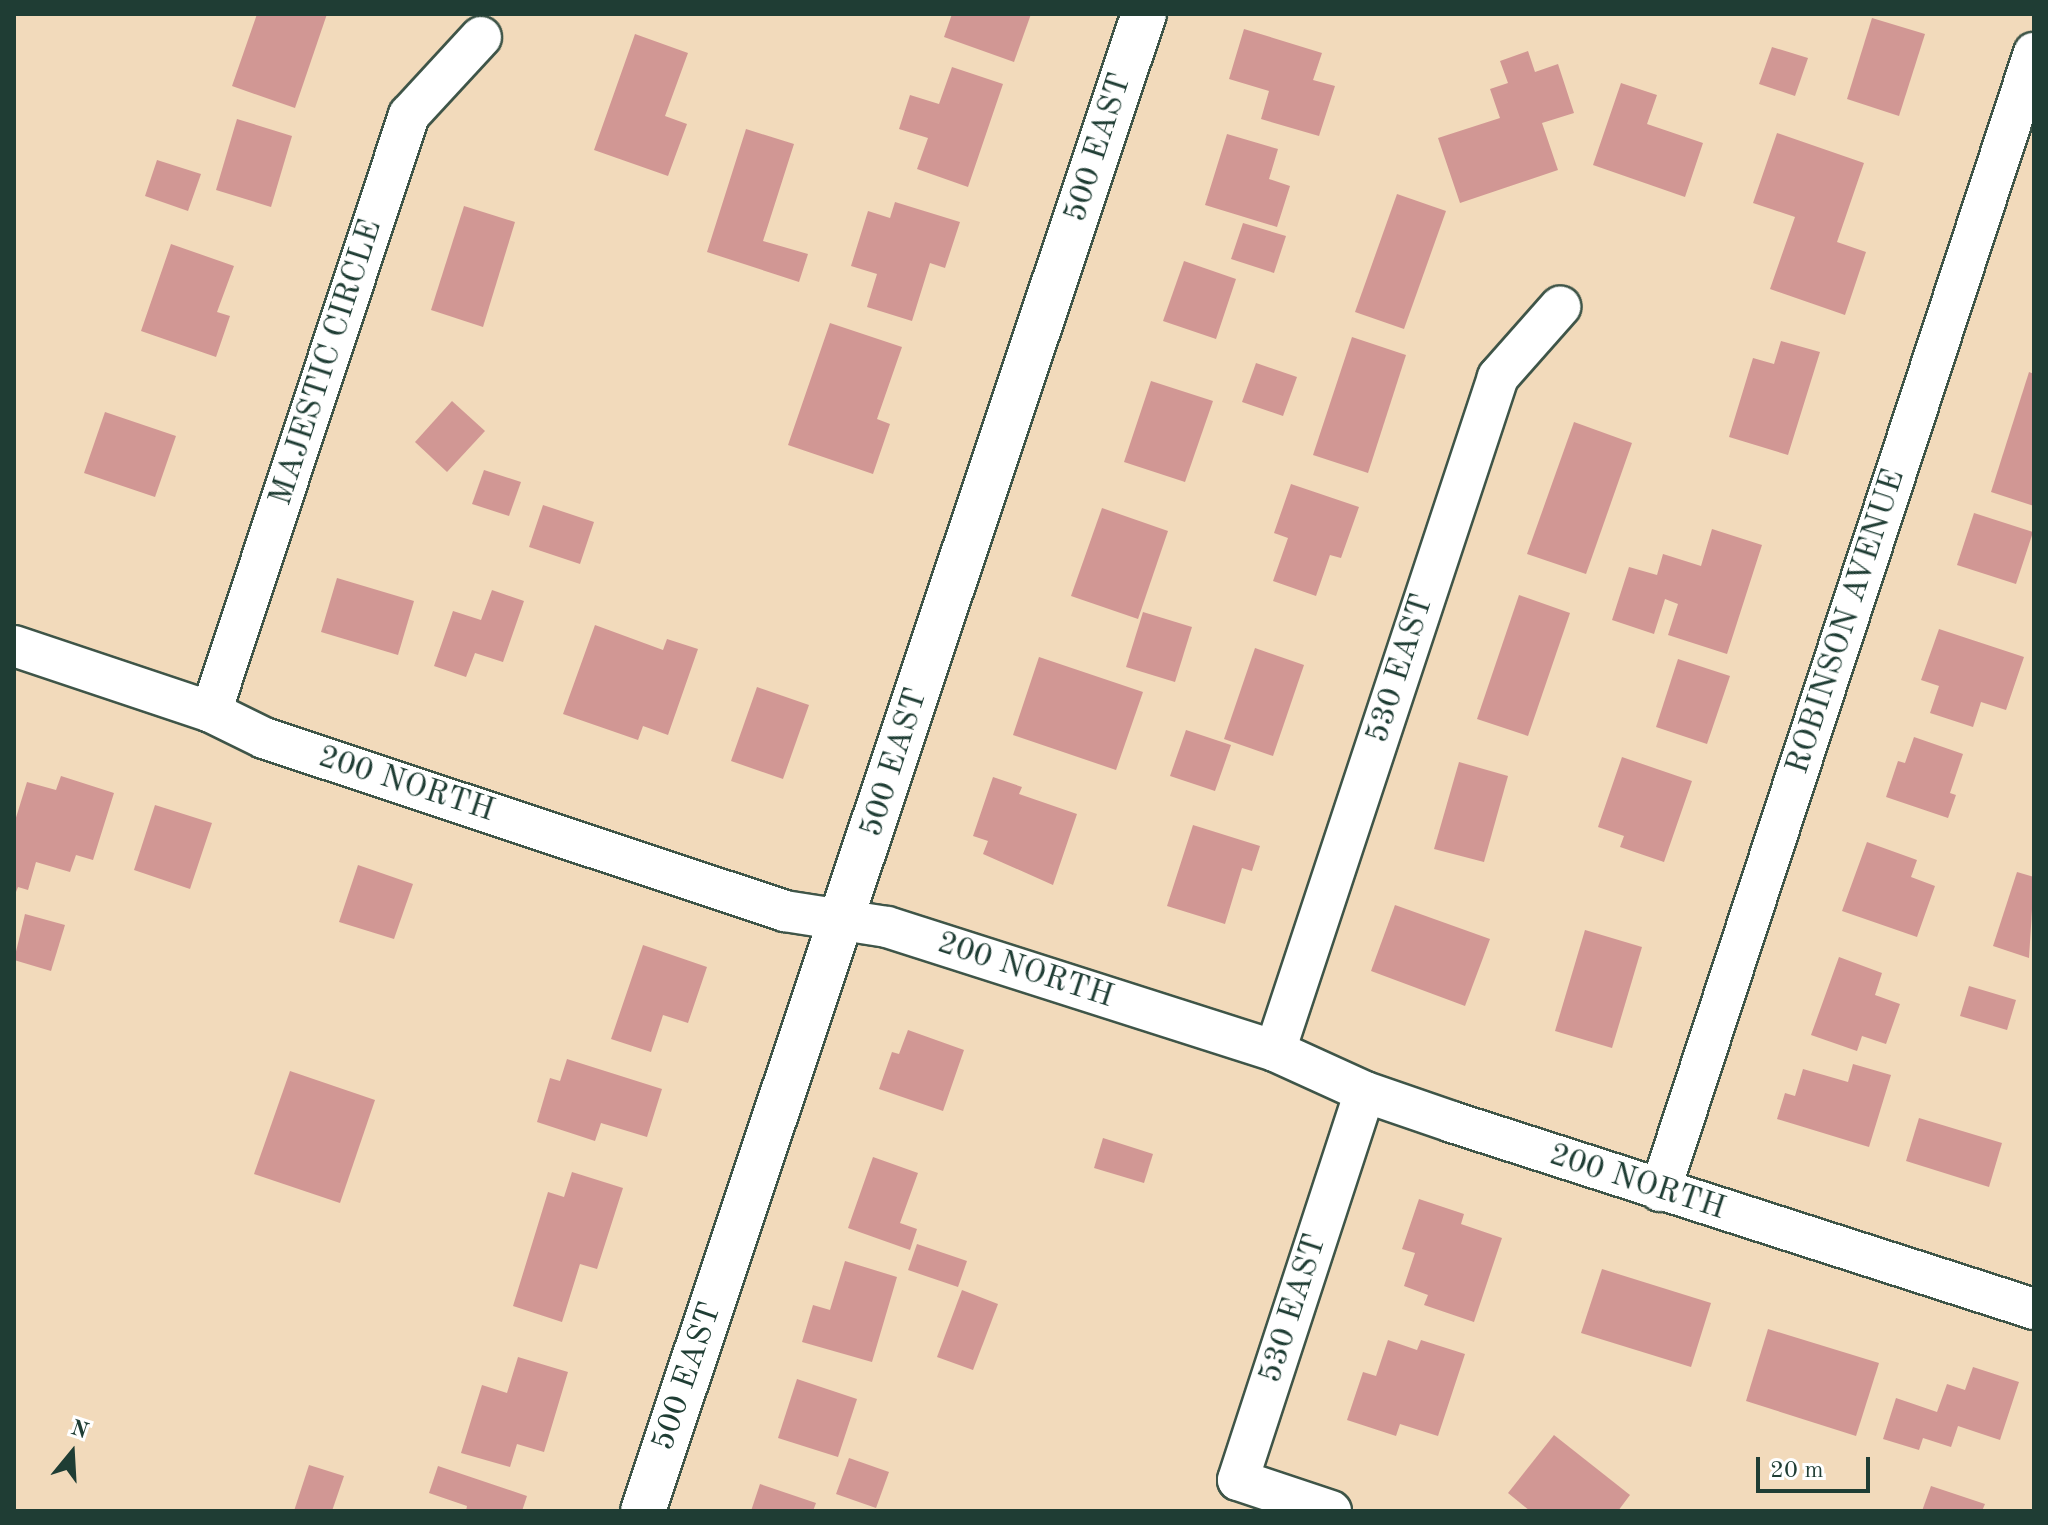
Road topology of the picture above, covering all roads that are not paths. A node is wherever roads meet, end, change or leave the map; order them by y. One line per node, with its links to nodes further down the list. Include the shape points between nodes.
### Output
1 (1144, 14): 7 (street, 500 EAST)
2 (481, 37): 6 (street, MAJESTIC CIRCLE, via 409,115)
3 (2034, 53): 10 (street, ROBINSON AVENUE)
4 (1560, 307): 8 (street, 530 EAST, via 1498,377)
5 (14, 646): 6 (street, 200 NORTH)
6 (211, 712): 7 (street, 200 NORTH, via 264,738 785,911)
7 (841, 920): 8 (street, 200 NORTH, via 887,927); 12 (street, 500 EAST)
8 (1275, 1051): 9 (street, 200 NORTH)
9 (1365, 1092): 10 (street, 200 NORTH); 13 (street, 530 EAST, via 1238,1480)
10 (1660, 1191): 11 (street, 200 NORTH)
11 (2034, 1309)
12 (643, 1511)
13 (1331, 1511)

